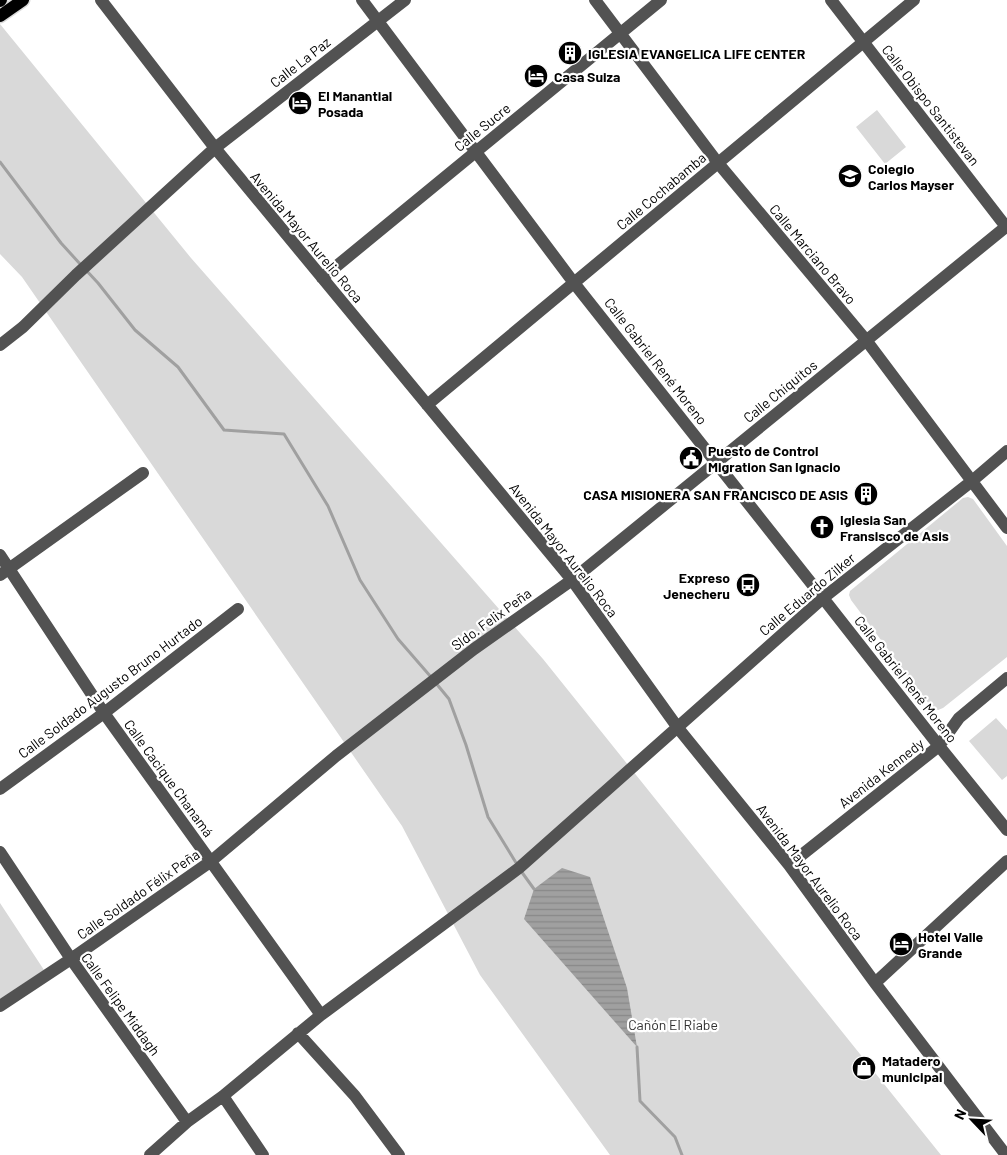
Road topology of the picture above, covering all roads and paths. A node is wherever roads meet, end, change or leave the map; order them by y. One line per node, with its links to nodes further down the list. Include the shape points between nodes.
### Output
1 (23, 0): 9 (main road)
2 (101, 0): 13 (street, Avenida Mayor Aurelio Roca)
3 (362, 0): 10 (street, Calle Gabriel René Moreno)
4 (405, 0): 10 (street, Calle La Paz)
5 (595, 0): 11 (street, Calle Marciano Bravo)
6 (661, 0): 11 (street, Calle Sucre)
7 (831, 0): 12 (street, Calle Obispo Santistevan)
8 (914, 0): 12 (street, Calle Cochabamba)
9 (0, 16)
10 (378, 21): 13 (street, Calle La Paz); 14 (street, Calle Gabriel René Moreno)
11 (620, 33): 14 (street, Calle Sucre); 15 (street, Calle Marciano Bravo)
12 (863, 42): 15 (street, Calle Cochabamba); 16 (street, Calle Obispo Santistevan)
13 (215, 148): 17 (street, Avenida Mayor Aurelio Roca); 20 (street, Calle La Paz)
14 (476, 152): 17 (street, Calle Sucre); 18 (street, Calle Gabriel René Moreno)
15 (718, 163): 18 (street, Calle Cochabamba); 19 (street, Calle Marciano Bravo)
16 (1007, 227): 19 (street, Calle Chiquitos)
17 (322, 278): 21 (street, Avenida Mayor Aurelio Roca)
18 (574, 283): 21 (street, Calle Cochabamba); 23 (street, Calle Gabriel René Moreno)
19 (866, 340): 23 (street, Calle Chiquitos); 25 (street, Calle Marciano Bravo)
20 (0, 345)
21 (428, 405): 29 (street, Avenida Mayor Aurelio Roca)
22 (1007, 451): 25 (street, Calle Eduardo Zilker)
23 (716, 462): 29 (street, Calle Chiquitos); 30 (street, Calle Gabriel René Moreno)
24 (143, 473): 28 (street)
25 (972, 481): 26 (street, Calle Marciano Bravo); 30 (street, Calle Eduardo Zilker)
26 (1007, 528)
27 (0, 555): 28 (street, Calle Cacique Chanamá)
28 (5, 572): 34 (street, Calle Cacique Chanamá)
29 (572, 580): 33 (street, Sldo. Felix Peña); 35 (street, Avenida Mayor Aurelio Roca)
30 (823, 598): 35 (street, Calle Eduardo Zilker); 36 (street, Calle Gabriel René Moreno)
31 (238, 609): 34 (street, Calle Soldado Augusto Bruno Hurtado)
32 (1007, 678): 36 (street, Avenida Kennedy, via 959,718)
33 (428, 685): 40 (street, Calle Soldado Félix Peña, via 336,756)
34 (104, 713): 37 (street, Calle Soldado Augusto Bruno Hurtado); 40 (street, Calle Cacique Chanamá)
35 (678, 728): 42 (street, Avenida Mayor Aurelio Roca); 46 (street, Calle Eduardo Zilker, via 519,868)
36 (939, 746): 38 (street, Calle Gabriel René Moreno); 42 (street, Avenida Kennedy)
37 (0, 789)
38 (1007, 830)
39 (0, 852): 43 (street, Calle Felipe Middagh)
40 (210, 862): 43 (street, Calle Soldado Félix Peña); 46 (street, Calle Cacique Chanamá)
41 (1007, 862): 44 (street)
42 (789, 864): 44 (street, Avenida Mayor Aurelio Roca)
43 (71, 959): 45 (street, Calle Soldado Félix Peña); 49 (street, Calle Felipe Middagh)
44 (875, 983): 50 (street, Avenida Mayor Aurelio Roca)
45 (0, 1006)
46 (321, 1014): 47 (street, Calle Eduardo Zilker)
47 (298, 1034): 48 (street, Calle Eduardo Zilker); 53 (street, via 355,1096)
48 (223, 1096): 49 (street, Calle Eduardo Zilker); 52 (street)
49 (187, 1122): 51 (street, Calle Eduardo Zilker)
50 (1003, 1151)
51 (150, 1155)
52 (263, 1155)
53 (399, 1155)

